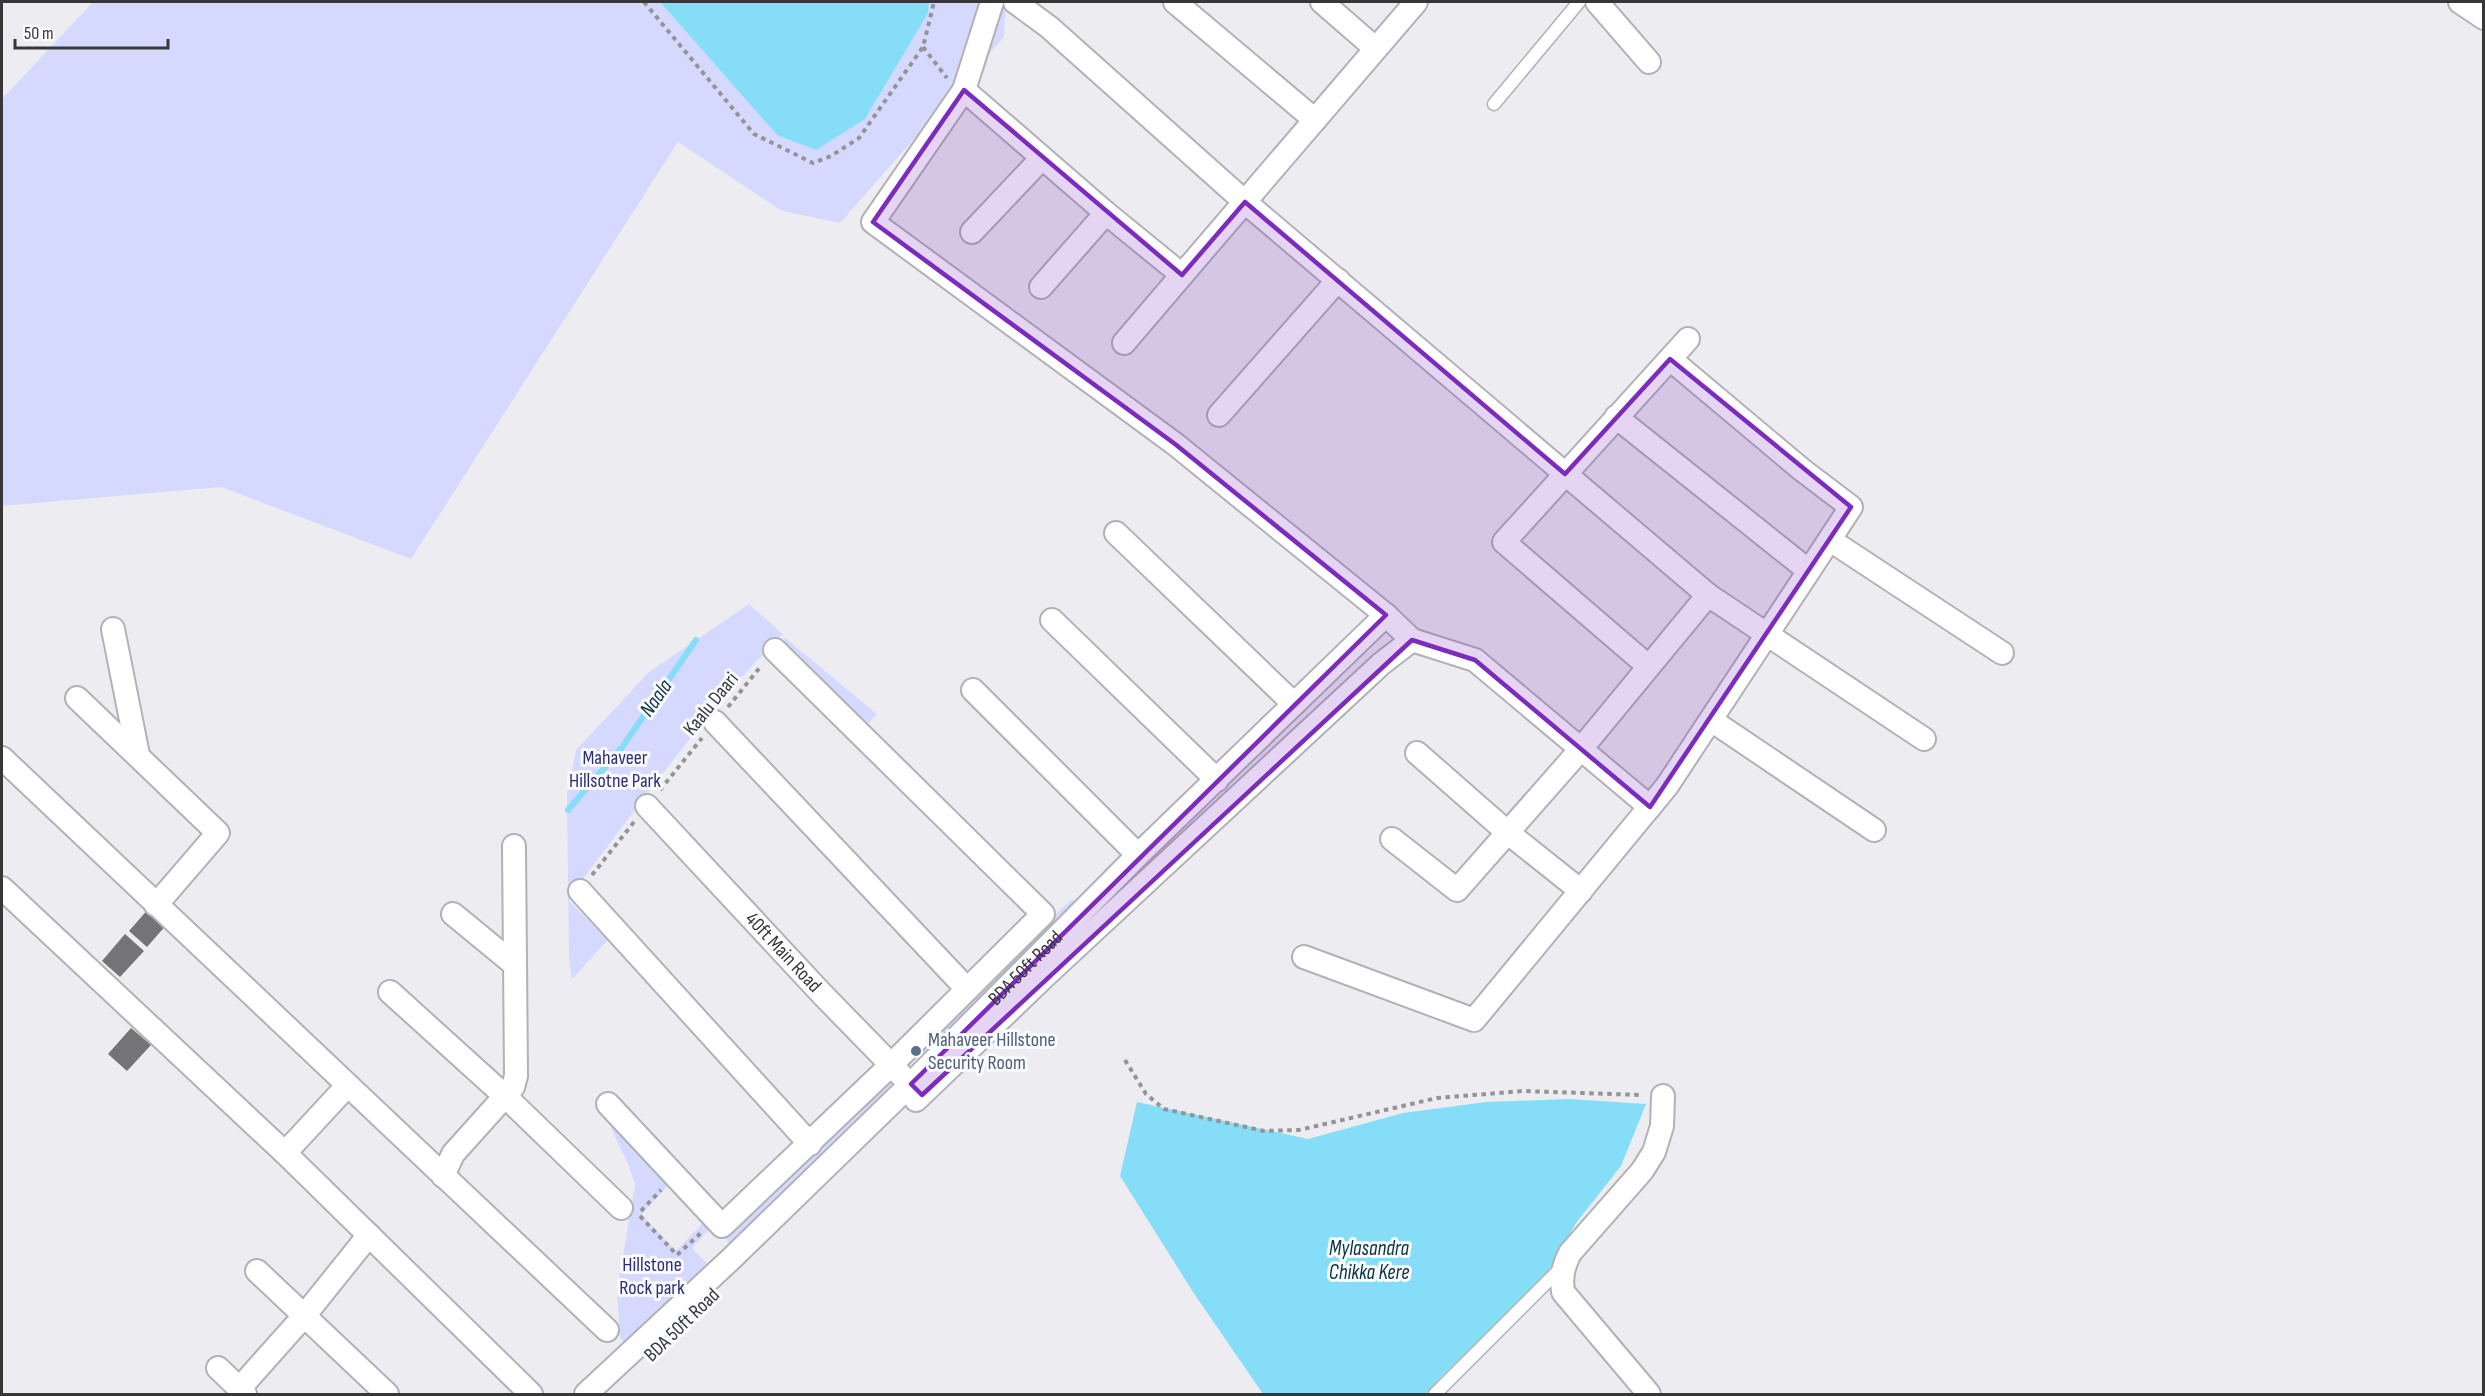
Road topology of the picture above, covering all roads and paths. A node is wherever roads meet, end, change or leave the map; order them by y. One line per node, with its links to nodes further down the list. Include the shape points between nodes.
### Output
1 (644, 2): 12 (path, via 754,134 813,163 859,138)
2 (934, 2): 12 (path)
3 (992, 2): 15 (street)
4 (1015, 2): 19 (street, via 1049,27)
5 (1175, 2): 17 (street)
6 (1322, 2): 13 (street)
7 (1416, 2): 13 (street)
8 (1579, 2): 16 (lane)
9 (1597, 2): 14 (street)
10 (2460, 2): 11 (street)
11 (2484, 18)
12 (923, 47): 15 (path)
13 (1375, 48): 17 (street)
14 (1649, 62)
15 (963, 92): 18 (street); 35 (street, via 873,222 1175,444)
16 (1494, 104)
17 (1315, 120): 19 (street)
18 (1042, 158): 20 (street); 21 (street)
19 (1245, 202): 22 (street); 23 (street)
20 (1106, 213): 22 (street); 24 (street)
21 (972, 232)
22 (1182, 275): 26 (street)
23 (1338, 280): 28 (street); 30 (street)
24 (1041, 286)
25 (1688, 339): 27 (street)
26 (1124, 343)
27 (1670, 359): 29 (street); 32 (street, via 1851,507)
28 (1219, 415)
29 (1616, 417): 30 (street); 33 (street)
30 (1565, 474): 34 (street); 42 (street, via 1504,542)
31 (1116, 533): 45 (street)
32 (1830, 540): 33 (street); 41 (street)
33 (1809, 571): 38 (street)
34 (1708, 594): 38 (street); 42 (street)
35 (1386, 615): 39 (street); 45 (street, BDA 50ft Road)
36 (1052, 620): 53 (street)
37 (113, 629): 51 (street)
38 (1767, 635): 46 (street); 48 (street)
39 (1412, 640): 49 (street, via 1474,660); 73 (street, BDA 50ft Road, via 1372,672)
40 (775, 650): 47 (path, Kaalu Daari); 68 (street, via 1043,914)
41 (2002, 653)
42 (1648, 666): 49 (street)
43 (973, 690): 60 (street)
44 (77, 698): 51 (street)
45 (1294, 704): 53 (street, BDA 50ft Road)
46 (1711, 720): 55 (street); 56 (street)
47 (715, 722): 54 (path, Kaalu Daari); 68 (street)
48 (1924, 739)
49 (1581, 749): 55 (street); 57 (street)
50 (1418, 753): 57 (street)
51 (138, 755): 64 (street, via 218,833)
52 (2, 758): 64 (street)
53 (1217, 780): 60 (street, BDA 50ft Road)
54 (647, 806): 62 (path, Kaalu Daari); 71 (street, 40ft Main Road)
55 (1650, 807): 63 (street)
56 (1874, 830)
57 (1507, 832): 58 (street, via 1457,890); 63 (street)
58 (1392, 839)
59 (514, 846): 67 (street)
60 (1138, 855): 73 (street, BDA 50ft Road)
61 (2, 888): 78 (street)
62 (580, 891): 77 (street)
63 (1581, 891): 66 (street, via 1474,1020)
64 (156, 905): 72 (street)
65 (453, 914): 67 (street)
66 (1304, 957)
67 (515, 964): 74 (street, via 516,1076)
68 (967, 989): 71 (street)
69 (390, 992): 74 (street)
70 (1125, 1060): 75 (path, via 1146,1094 1164,1109 1264,1131 1299,1130 1437,1098 1512,1092)
71 (891, 1065): 73 (street, 40ft Main Road); 77 (street)
72 (347, 1086): 78 (street); 79 (street)
73 (916, 1090): 92 (street, BDA 50ft Road); 93 (street, BDA 50ft Road)
74 (505, 1096): 79 (street, via 453,1154); 81 (street)
75 (1663, 1096): 84 (street, via 1662,1126 1654,1152)
76 (608, 1104): 80 (street)
77 (810, 1144): 82 (street, via 722,1226)
78 (285, 1153): 83 (street)
79 (443, 1176): 87 (street)
80 (674, 1177): 82 (street); 82 (path, via 638,1214 677,1255)
81 (621, 1208)
82 (715, 1220)
83 (369, 1235): 86 (street); 91 (street)
84 (1563, 1266): 94 (lane); 95 (street, via 1563,1292)
85 (257, 1271): 86 (street)
86 (304, 1316): 89 (street); 90 (street)
87 (607, 1330)
88 (218, 1368): 89 (street)
89 (242, 1392)
90 (387, 1395)
91 (531, 1395)
92 (586, 1395)
93 (609, 1395)
94 (1435, 1395)
95 (1649, 1395)

